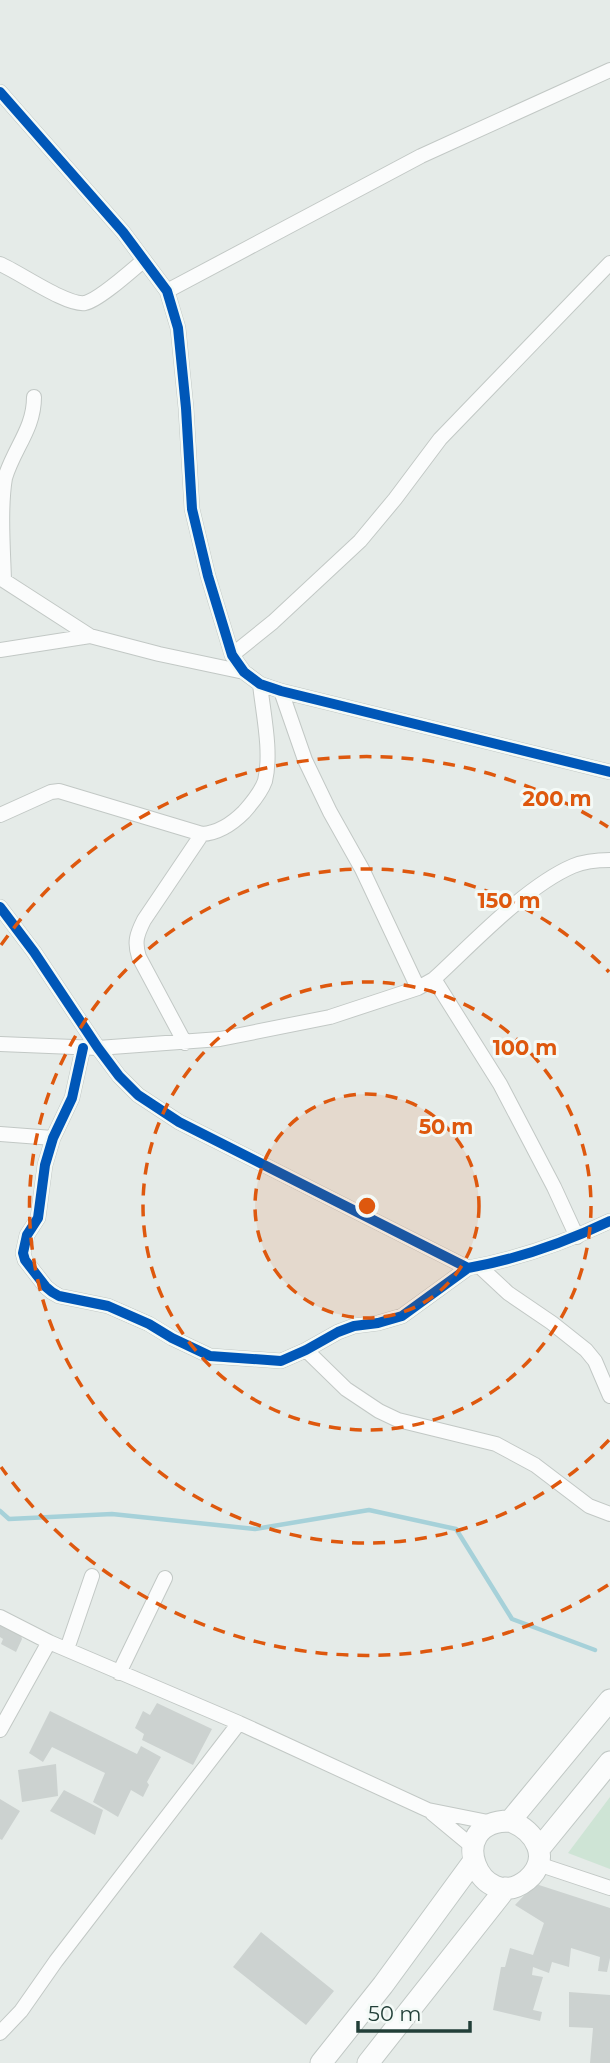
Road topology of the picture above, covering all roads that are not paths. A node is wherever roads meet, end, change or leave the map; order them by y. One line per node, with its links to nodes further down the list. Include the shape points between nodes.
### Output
1 (610, 70): 6 (street, via 421,156)
2 (0, 92): 3 (street)
3 (143, 261): 4 (street, via 84,303 67,300); 6 (street)
4 (0, 264)
5 (607, 271): 11 (street, via 440,439 360,541)
6 (167, 291): 11 (street, via 178,328 192,509)
7 (34, 397): 8 (street, via 32,421 10,464 1,496)
8 (2, 579): 9 (street)
9 (90, 636): 10 (street); 12 (street)
10 (0, 650)
11 (232, 655): 12 (street)
12 (244, 672): 13 (street)
13 (260, 684): 14 (street); 17 (street, via 268,759 264,782 234,822)
14 (281, 691): 15 (street); 21 (street, via 304,760)
15 (610, 772)
16 (0, 815): 17 (street, via 59,791)
17 (202, 834): 22 (street, via 144,920 135,944)
18 (610, 860): 20 (street, via 572,866 527,894)
19 (0, 907): 24 (street, via 34,952)
20 (434, 979): 21 (street); 28 (street, via 500,1084)
21 (418, 988): 22 (street, via 330,1017)
22 (185, 1043): 24 (street)
23 (0, 1044): 24 (street)
24 (91, 1048): 26 (street); 29 (street, via 138,1095 179,1122)
25 (0, 1134): 26 (street)
26 (53, 1138): 30 (street, via 38,1218 23,1253 46,1287 60,1296 108,1306 210,1356 281,1361)
27 (610, 1221): 28 (street)
28 (577, 1237): 29 (street)
29 (474, 1267): 30 (street, via 402,1316 354,1326); 31 (street, via 586,1350)
30 (306, 1350): 32 (street, via 370,1406 398,1420 496,1444 535,1465 589,1506)
31 (610, 1396)
32 (610, 1514)
33 (92, 1576): 37 (street)
34 (165, 1578): 38 (street)
35 (0, 1617): 36 (street)
36 (49, 1642): 37 (street); 41 (street)
37 (67, 1649): 38 (street)
38 (119, 1673): 40 (street)
39 (610, 1700): 44 (main road)
40 (239, 1723): 43 (street); 49 (street)
41 (0, 1730)
42 (610, 1762): 46 (main road)
43 (428, 1810): 44 (street); 45 (street)
44 (502, 1822): 45 (main road, via 484,1829); 46 (main road, via 524,1826 534,1836)
45 (473, 1854): 47 (main road, via 480,1875); 50 (main road, via 383,1985)
46 (538, 1856): 47 (main road, via 526,1881); 48 (street)
47 (506, 1888): 51 (main road)
48 (610, 1888)
49 (0, 2033)
50 (321, 2063)
51 (368, 2063)

